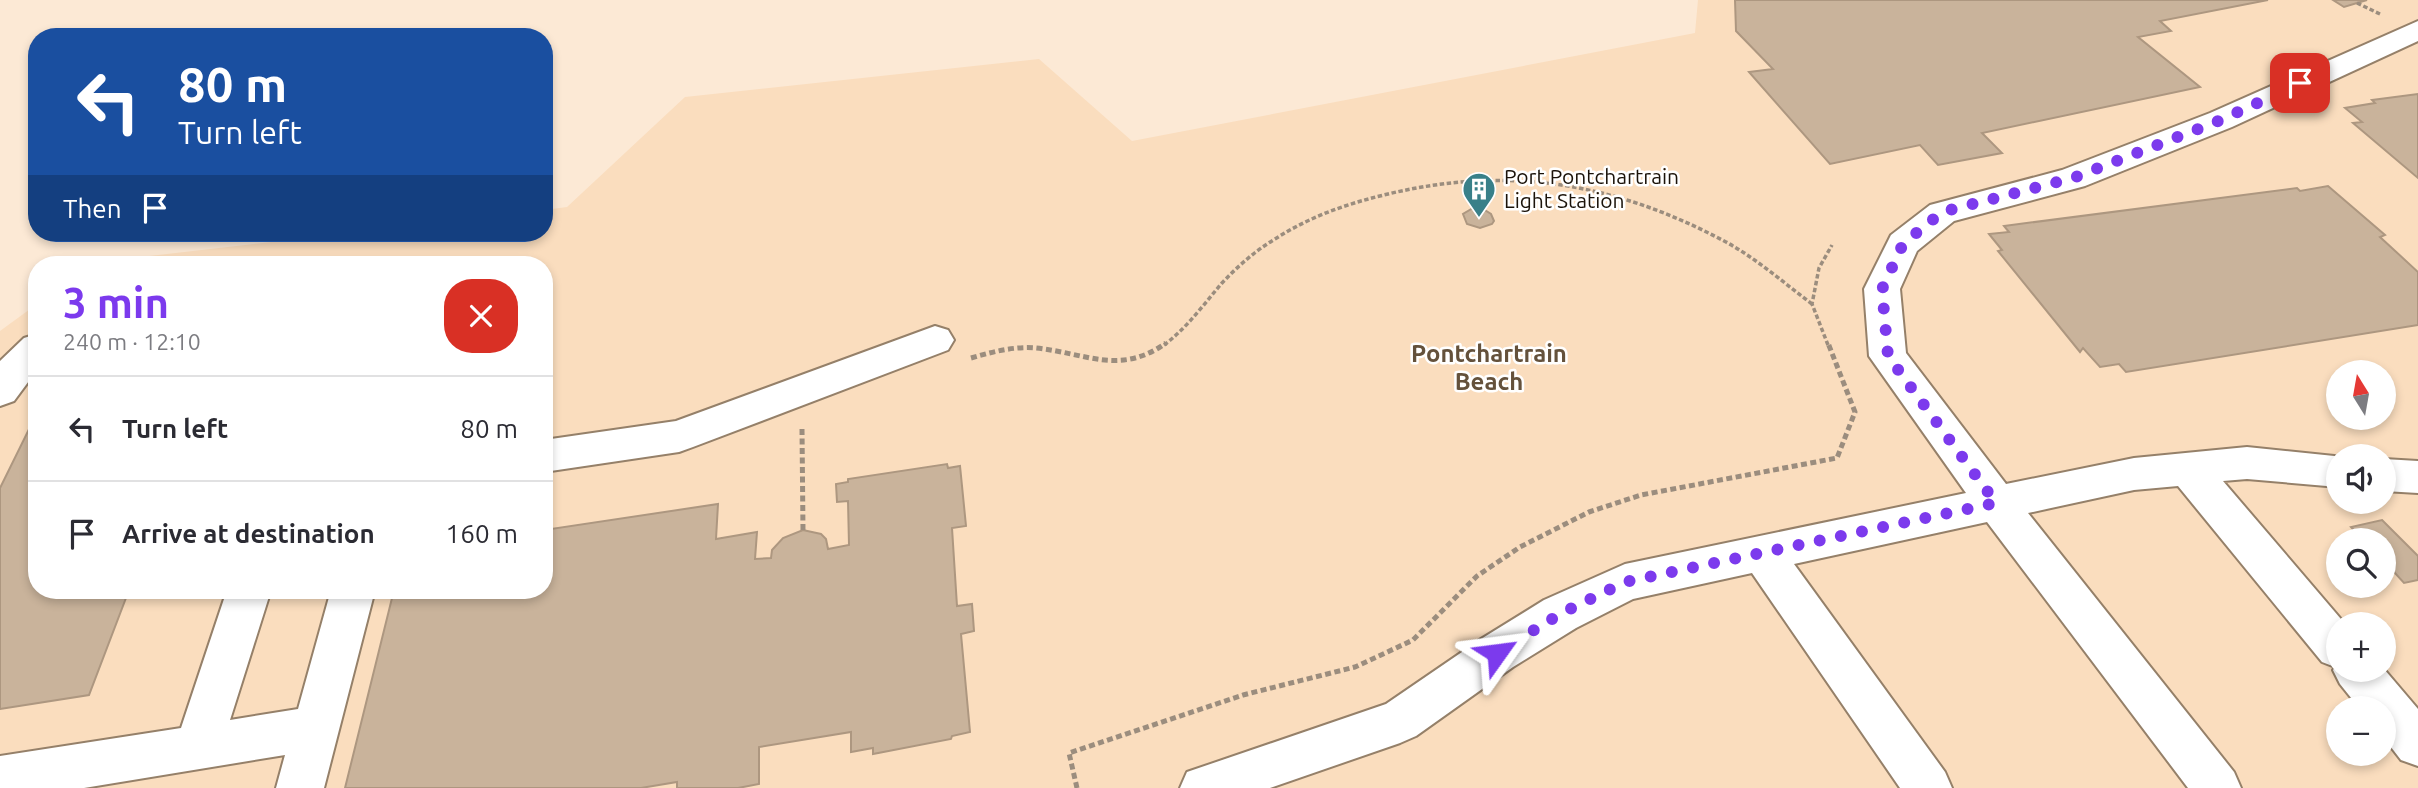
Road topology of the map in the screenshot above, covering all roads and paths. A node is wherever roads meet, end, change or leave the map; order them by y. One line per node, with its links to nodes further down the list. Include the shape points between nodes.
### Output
1 (2418, 30): 14 (lane, via 2221,120 2073,178 1942,212 1903,244 1882,289 1888,356)
2 (1832, 245): 3 (path, via 1819,268)
3 (1812, 304): 6 (path, via 1728,243 1650,207 1567,182 1492,176 1416,185 1319,214 1250,256 1176,338 1137,359 1099,360 1032,348 991,352); 26 (path, via 1855,412 1837,458 1641,495 1589,512 1520,547 1477,576 1413,640 1355,667 1243,695 1069,753)
4 (935, 340): 9 (lane, via 679,436)
5 (28, 356): 7 (lane)
6 (967, 360)
7 (0, 391)
8 (802, 423): 15 (path)
9 (553, 455)
10 (2188, 469): 11 (lane, via 2246,463); 14 (lane, via 2134,474); 19 (lane)
11 (2326, 470)
12 (2396, 476): 13 (lane)
13 (2418, 477)
14 (1996, 503): 16 (lane); 29 (lane)
15 (803, 530)
16 (1762, 553): 27 (lane, via 1625,582 1560,614 1400,721); 28 (lane)
17 (246, 599): 23 (lane)
18 (351, 599): 21 (lane)
19 (2326, 634)
20 (2366, 682): 22 (lane)
21 (315, 728): 23 (lane); 25 (lane)
22 (2418, 744)
23 (198, 746): 24 (lane)
24 (0, 779)
25 (300, 788)
26 (1077, 788)
27 (1204, 788)
28 (1928, 788)
29 (2217, 788)

